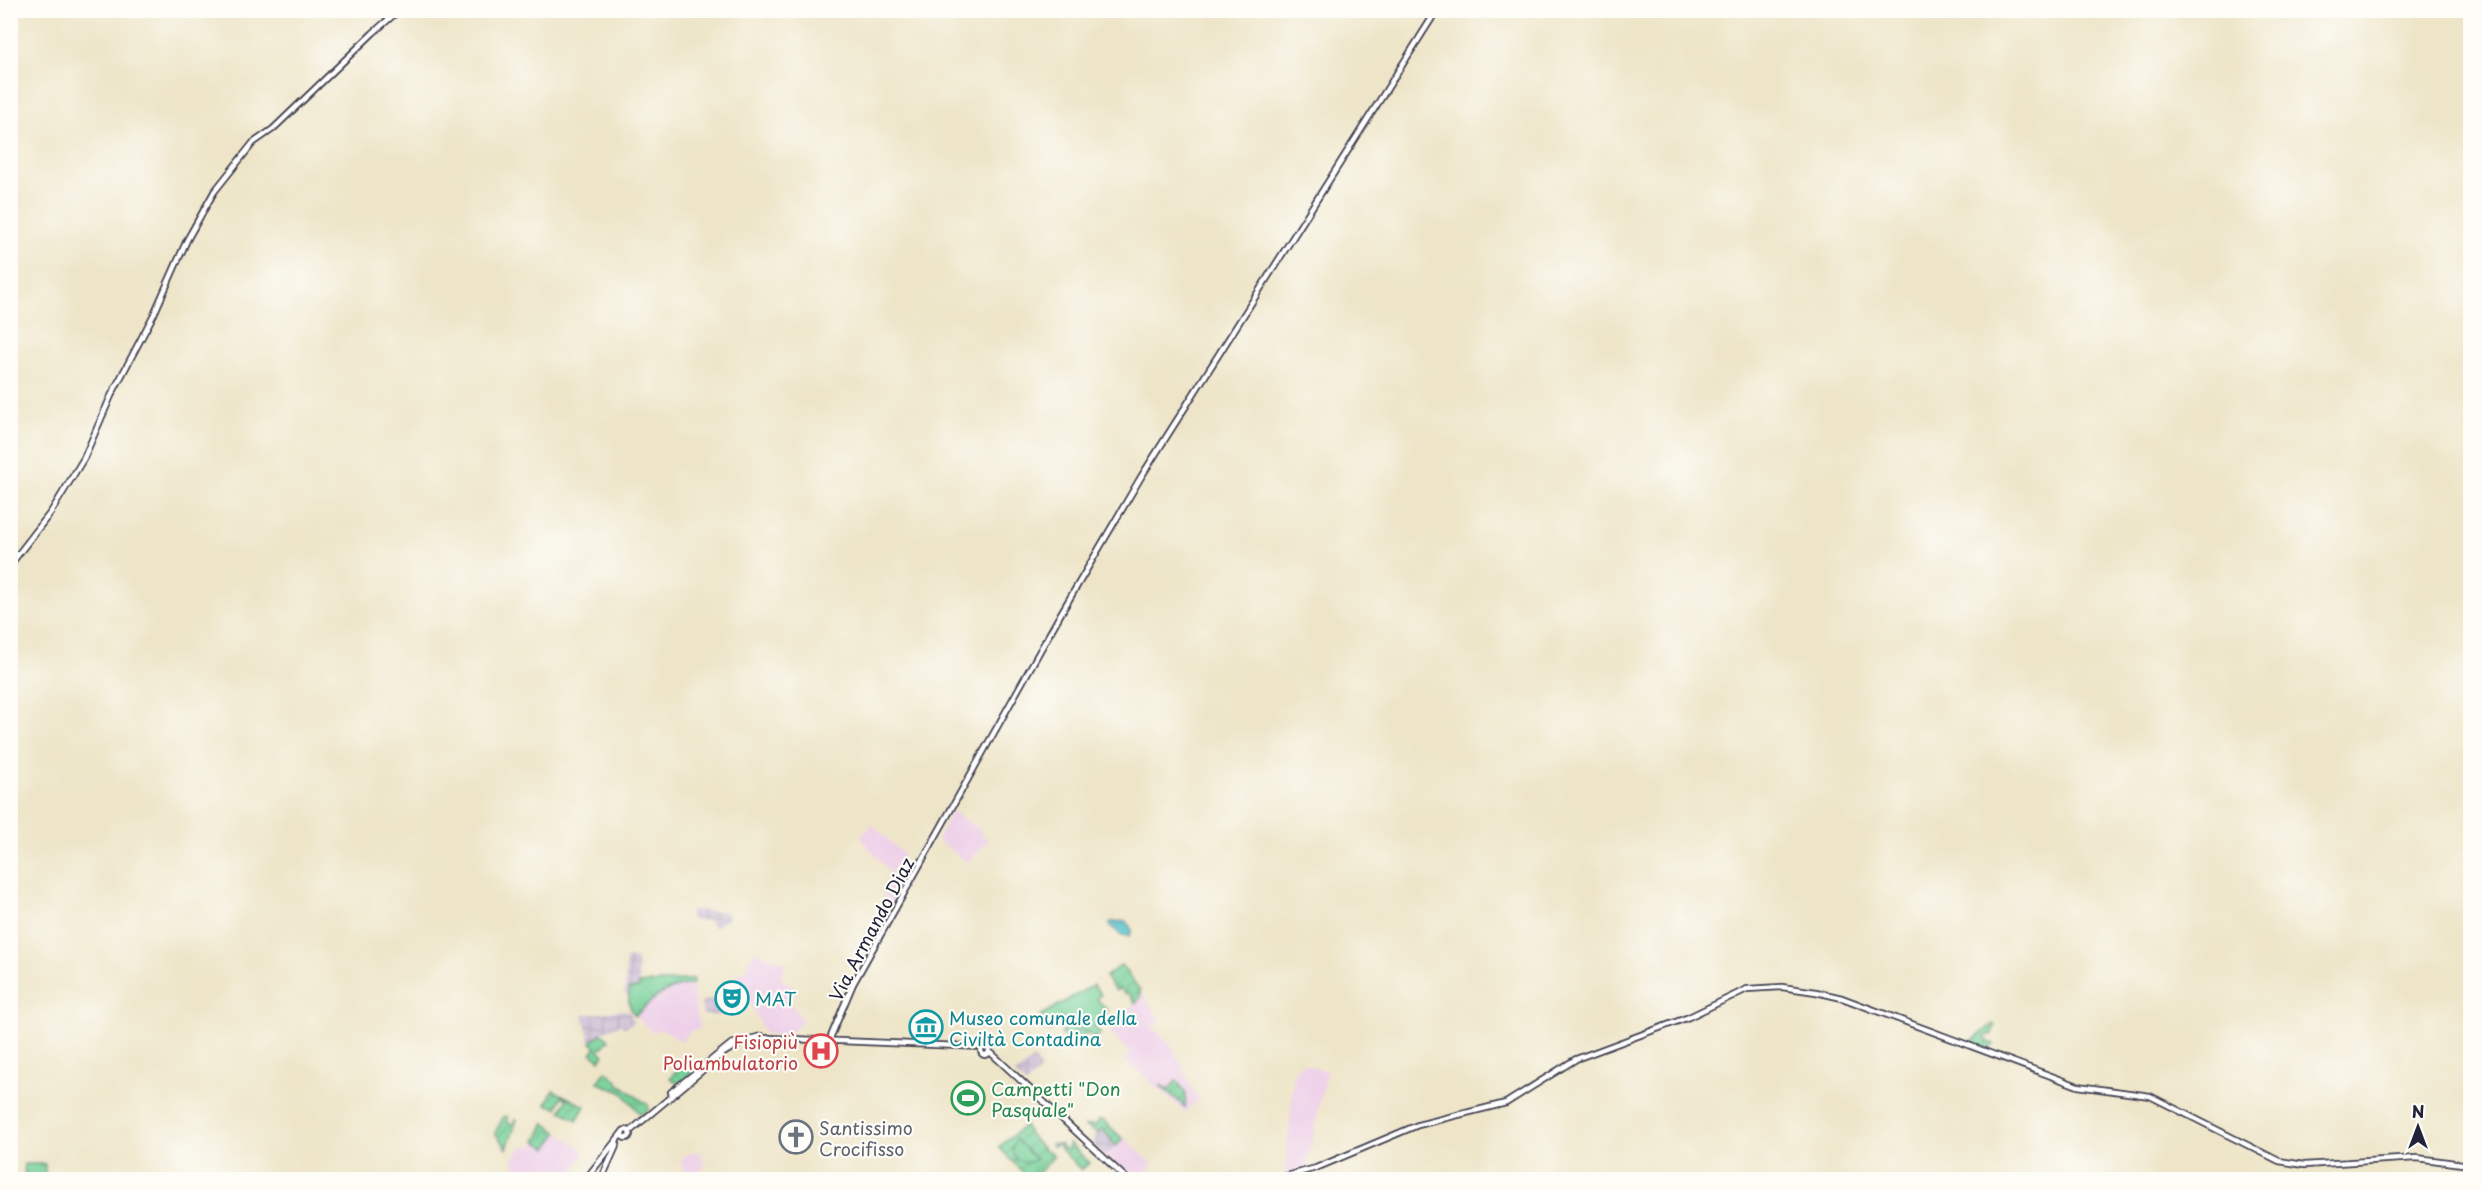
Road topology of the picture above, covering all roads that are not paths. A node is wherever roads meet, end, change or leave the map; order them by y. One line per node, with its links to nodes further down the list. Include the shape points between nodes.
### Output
1 (399, 10): 3 (main road, via 273,129 253,142 214,192 187,240 84,458 51,512)
2 (1437, 10): 4 (main road, Via Armando Diaz, via 1141,477 939,830 854,984)
3 (10, 566)
4 (829, 1041): 5 (main road, via 767,1035 738,1041); 11 (main road, via 982,1049 983,1054 988,1053)
5 (625, 1134): 6 (main road); 7 (main road)
6 (617, 1144): 7 (main road); 10 (main road)
7 (609, 1148): 9 (main road)
8 (2470, 1165): 12 (main road, via 2417,1158 2304,1165 2279,1161 2150,1095 2078,1086 1842,998 1769,987 1747,989 1689,1017 1586,1055 1506,1103 1418,1125 1353,1154 1292,1176)
9 (585, 1179)
10 (601, 1179)
11 (1126, 1179)
12 (1272, 1179)

